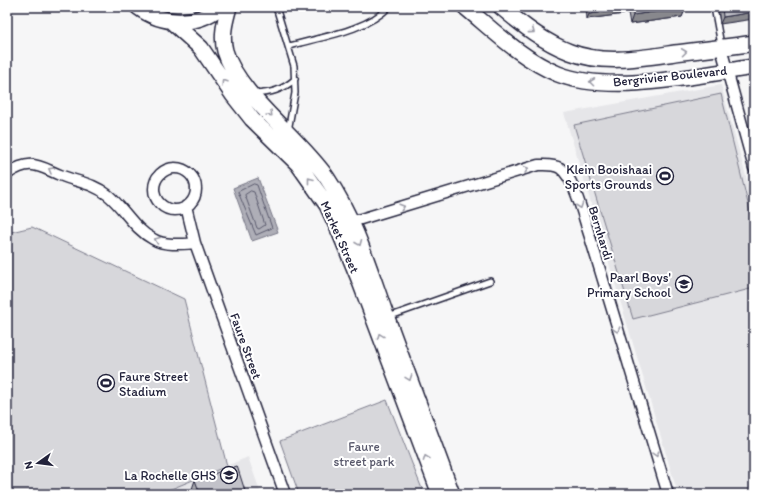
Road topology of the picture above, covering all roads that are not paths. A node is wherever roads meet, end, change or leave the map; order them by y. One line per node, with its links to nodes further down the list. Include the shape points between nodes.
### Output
1 (138, 7): 9 (main road, via 157,18)
2 (220, 7): 9 (main road, via 195,20)
3 (229, 7): 16 (main road, Market Street, via 224,30 225,51 235,72)
4 (389, 7): 11 (lane, via 362,25)
5 (464, 7): 14 (main road, Bergrivier Boulevard, one-way to 5, via 615,84 575,79 559,74 524,56)
6 (501, 7): 12 (main road, Bergrivier Boulevard, one-way to 12, via 555,46 592,58 646,57)
7 (714, 7): 12 (lane)
8 (278, 8): 11 (lane)
9 (171, 22): 27 (main road, Market Street, one-way to 9, via 359,279 327,205 298,164 238,101 201,48)
10 (754, 43): 12 (main road, Bergrivier Boulevard)
11 (289, 46): 15 (lane)
12 (721, 48): 14 (street)
13 (754, 67): 14 (main road, Bergrivier Boulevard)
14 (728, 71): 18 (street)
15 (295, 79): 16 (lane, via 287,87 279,90); 17 (lane, via 293,111)
16 (252, 94): 17 (main road, Market Street, one-way to 17)
17 (288, 132): 22 (main road, Market Street, via 326,177)
18 (750, 138): 19 (street)
19 (754, 168)
20 (7, 172): 23 (street, one-way to 20, via 164,243 152,239 101,190 41,165 24,166)
21 (186, 206): 21 (street, via 170,209 162,206 157,200 154,184 157,176 163,171 179,168 192,178 195,193 192,201); 23 (street, Faure Street)
22 (351, 222): 25 (main road, Market Street, one-way to 25); 29 (street, Bernhardi, one-way to 29, via 538,165 560,168 576,195 590,237)
23 (195, 243): 26 (street, Faure Street)
24 (490, 281): 25 (lane)
25 (387, 318): 28 (main road, Market Street, one-way to 28)
26 (285, 494)
27 (440, 494)
28 (452, 494)
29 (668, 494)

